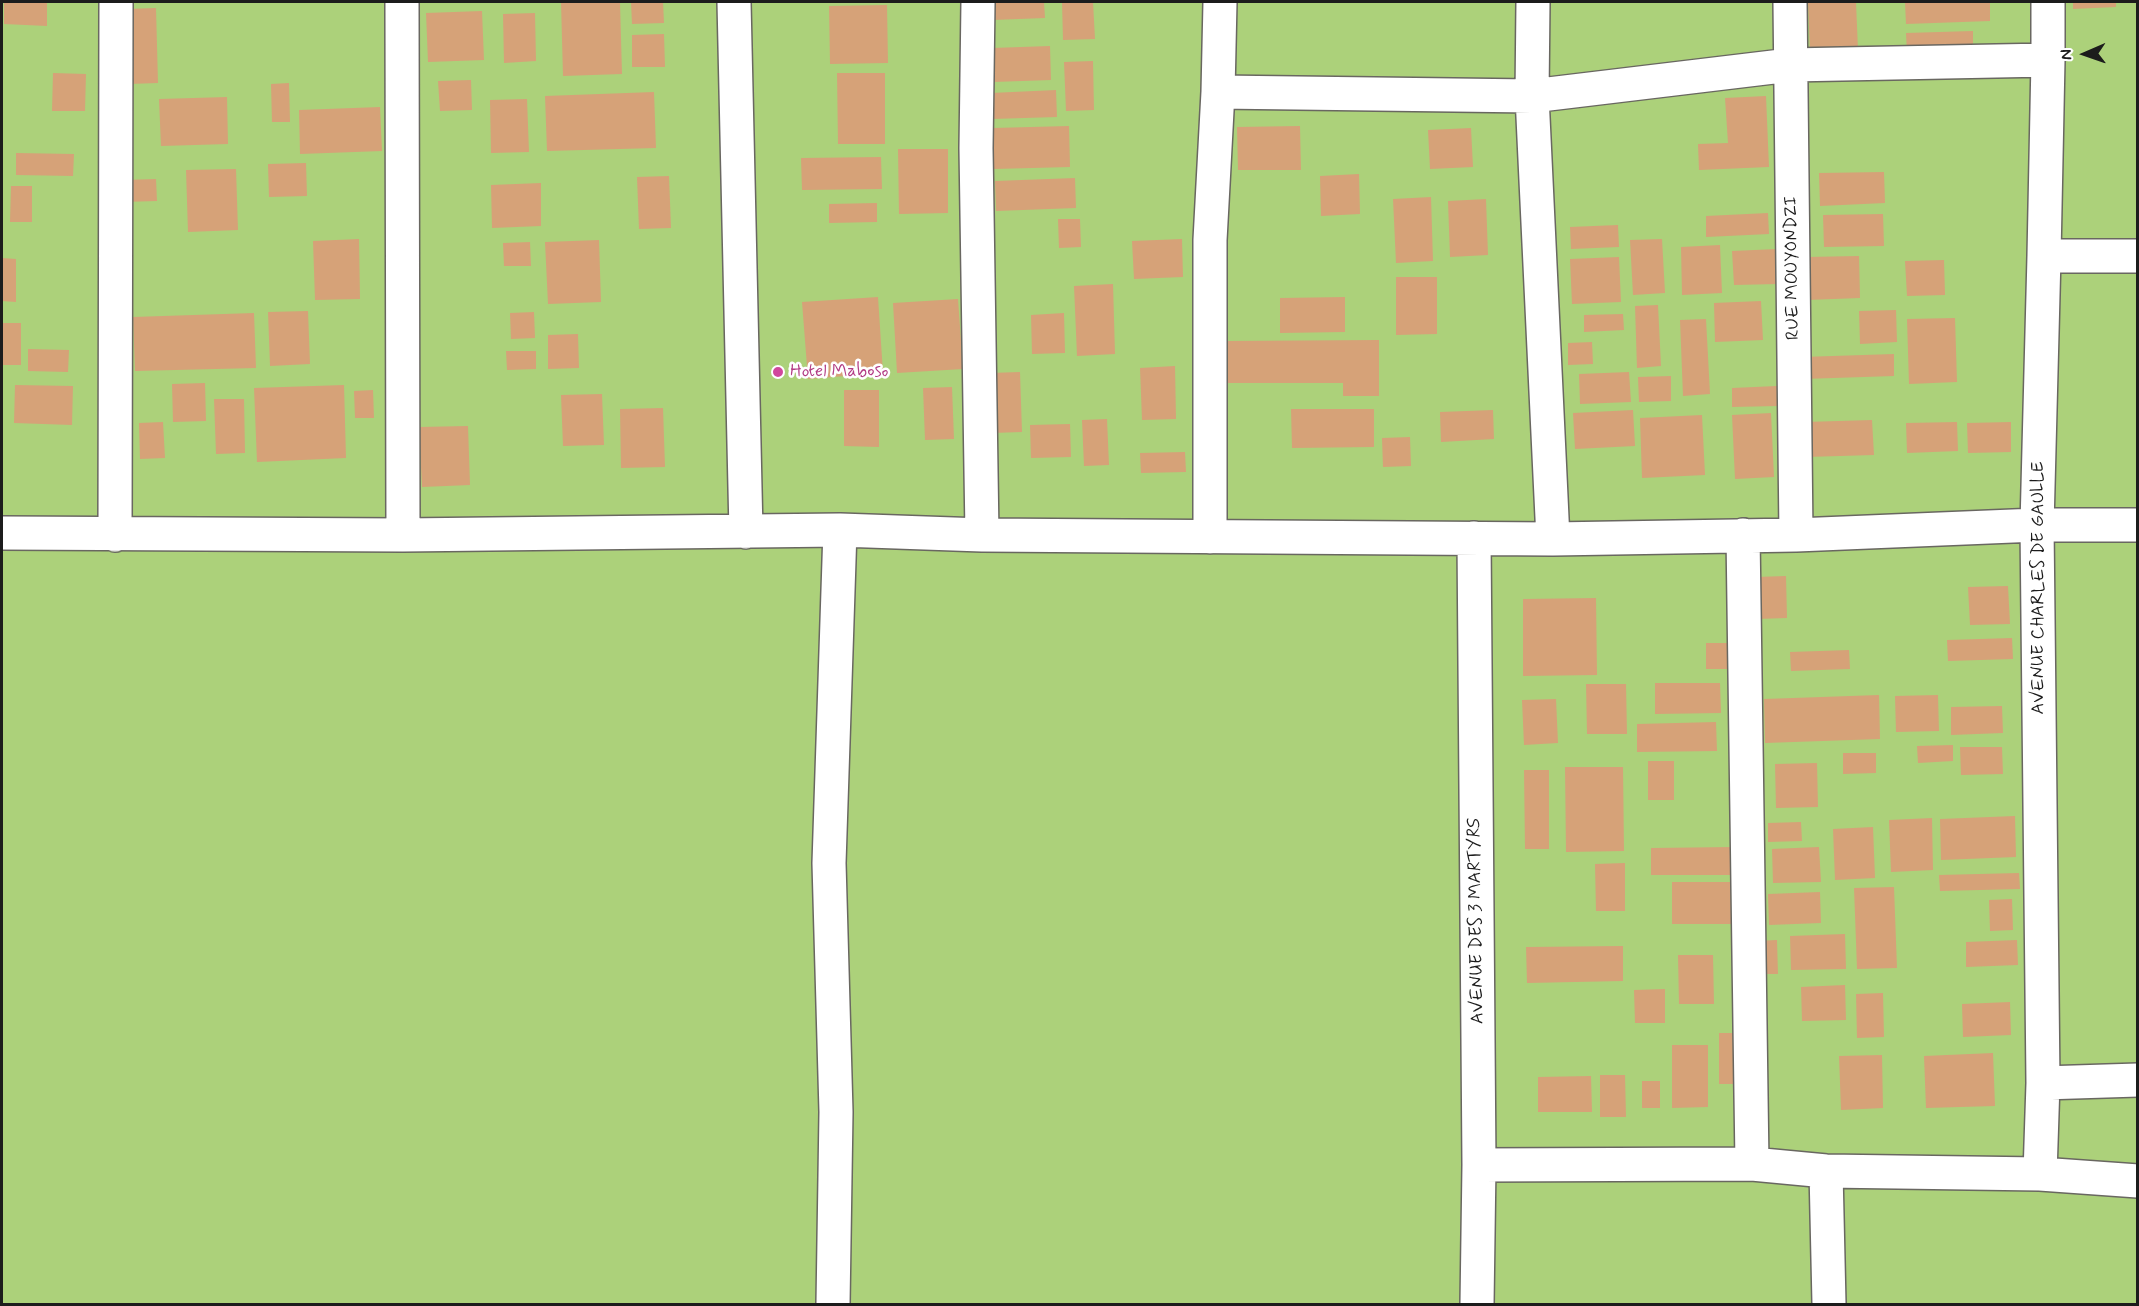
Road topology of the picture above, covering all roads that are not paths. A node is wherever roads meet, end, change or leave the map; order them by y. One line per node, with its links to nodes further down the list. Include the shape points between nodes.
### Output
1 (116, 2): 20 (street)
2 (402, 2): 21 (street)
3 (734, 2): 18 (street)
4 (978, 2): 22 (street, via 976,148)
5 (1220, 2): 11 (street)
6 (1533, 2): 12 (street)
7 (1790, 2): 10 (street, RUE MOUYONDZI)
8 (2048, 2): 9 (street, AVENUE CHARLES DE GAULLE)
9 (2048, 60): 10 (street); 13 (street, AVENUE CHARLES DE GAULLE)
10 (1791, 65): 12 (street); 24 (street, RUE MOUYONDZI)
11 (1218, 92): 12 (street); 25 (street, via 1210,240)
12 (1532, 96): 27 (street)
13 (2044, 256): 14 (street); 15 (street, AVENUE CHARLES DE GAULLE)
14 (2138, 256)
15 (2037, 525): 16 (street); 24 (street); 29 (street, AVENUE CHARLES DE GAULLE)
16 (2138, 525)
17 (840, 530): 18 (street); 22 (street); 35 (street, via 829,863 836,1112)
18 (746, 532): 21 (street)
19 (2, 534): 20 (street)
20 (115, 535): 21 (street)
21 (403, 535)
22 (982, 535): 25 (street)
23 (1743, 535): 24 (street); 27 (street); 30 (street)
24 (1796, 535)
25 (1210, 537): 26 (street)
26 (1474, 538): 27 (street); 31 (street, AVENUE DES 3 MARTYRS)
27 (1554, 539)
28 (2138, 1080): 29 (street)
29 (2043, 1083): 33 (street, AVENUE CHARLES DE GAULLE)
30 (1752, 1164): 31 (street); 32 (street)
31 (1479, 1166): 36 (street, AVENUE DES 3 MARTYRS)
32 (1826, 1171): 33 (street); 37 (street)
33 (2040, 1174): 34 (street)
34 (2138, 1181)
35 (833, 1305)
36 (1478, 1305)
37 (1829, 1305)

